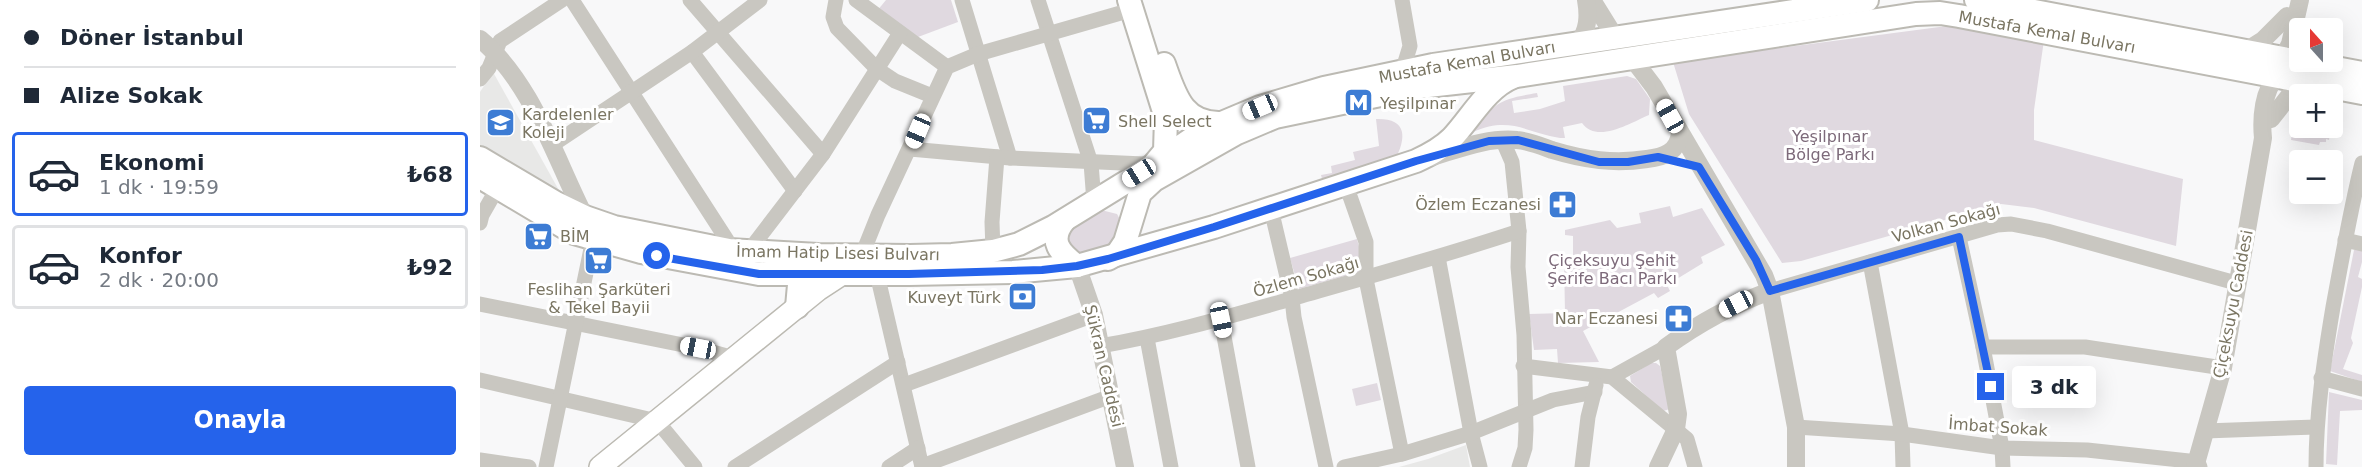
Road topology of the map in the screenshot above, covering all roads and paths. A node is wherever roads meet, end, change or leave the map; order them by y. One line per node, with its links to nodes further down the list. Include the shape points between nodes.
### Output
1 (562, 0): 25 (street, via 500,41)
2 (572, 0): 43 (street)
3 (690, 0): 17 (street)
4 (760, 0): 17 (street)
5 (836, 0): 34 (street, via 833,16 837,28)
6 (962, 0): 27 (street)
7 (1038, 0): 19 (street)
8 (1402, 0): 23 (street)
9 (1586, 0): 22 (street, via 1588,20)
10 (1592, 0): 20 (street)
11 (1867, 0): 14 (main road, Mustafa Kemal Bulvarı)
12 (1976, 0): 29 (main road, Mustafa Kemal Bulvarı)
13 (864, 2): 18 (street)
14 (1815, 3): 20 (main road, Mustafa Kemal Bulvarı)
15 (1137, 4): 19 (street); 47 (main road); 48 (main road, via 1182,106 1200,121)
16 (2295, 12): 29 (street); 32 (street, Çiçeksuyu Caddesi, via 2281,43)
17 (717, 32): 24 (street); 55 (street)
18 (900, 33): 31 (street); 34 (street)
19 (1048, 33): 27 (street); 61 (street)
20 (1615, 37): 22 (main road, Mustafa Kemal Bulvarı); 28 (main road)
21 (480, 39): 25 (street)
22 (1578, 44): 30 (main road, Mustafa Kemal Bulvarı)
23 (1410, 46): 30 (street, via 1424,57); 36 (street)
24 (692, 52): 43 (street); 67 (street)
25 (496, 53): 41 (street); 52 (street)
26 (1670, 53): 28 (main road, Mustafa Kemal Bulvarı); 29 (main road, Mustafa Kemal Bulvarı, via 1940,13); 42 (street, via 1657,64)
27 (978, 54): 31 (street); 56 (street)
28 (1632, 58): 40 (main road, Mustafa Kemal Bulvarı); 42 (street)
29 (2240, 60): 32 (main road, Mustafa Kemal Bulvarı); 46 (street)
30 (1449, 63): 36 (main road, Mustafa Kemal Bulvarı)
31 (947, 67): 45 (street)
32 (2280, 67): 33 (main road, Mustafa Kemal Bulvarı); 46 (street, Çiçeksuyu Caddesi)
33 (2289, 68)
34 (877, 69): 45 (street); 55 (street)
35 (2343, 71): 39 (main road, Mustafa Kemal Bulvarı)
36 (1402, 72): 48 (main road, Mustafa Kemal Bulvarı, via 1324,88)
37 (2312, 72): 46 (street)
38 (2321, 72): 44 (main road, Mustafa Kemal Bulvarı)
39 (2362, 73)
40 (1517, 76): 53 (main road, Mustafa Kemal Bulvarı, via 1419,87 1275,117); 59 (main road, Mustafa Kemal Bulvarı, via 1493,90 1439,149)
41 (480, 80)
42 (1654, 87): 49 (street)
43 (632, 91): 52 (street); 80 (street, via 727,240)
44 (2362, 93)
45 (933, 96): 54 (street)
46 (2268, 112): 92 (street, Çiçeksuyu Caddesi)
47 (1166, 118): 53 (main road, via 1174,131); 63 (main road, via 1165,151)
48 (1222, 123): 53 (main road, Mustafa Kemal Bulvarı, via 1203,131)
49 (1680, 133): 57 (street, via 1674,148); 64 (street)
50 (1502, 139): 51 (street); 59 (street); 60 (street)
51 (1530, 143): 57 (street, via 1599,162); 60 (street)
52 (552, 145): 70 (street)
53 (1195, 147): 63 (main road, Mustafa Kemal Bulvarı); 73 (main road, Mustafa Kemal Bulvarı, via 1140,194)
54 (910, 149): 56 (street); 82 (street)
55 (823, 154): 67 (street)
56 (1003, 157): 61 (street); 81 (street, via 992,222)
57 (1658, 157): 64 (street)
58 (480, 158): 70 (main road, İmam Hatip Lisesi Bulvarı)
59 (1416, 161): 66 (main road, Mustafa Kemal Bulvarı)
60 (1512, 162): 74 (street)
61 (1091, 163): 63 (street); 68 (street)
62 (2362, 163): 77 (street)
63 (1152, 166): 68 (main road, Mustafa Kemal Bulvarı)
64 (1699, 167): 93 (street, via 1756,260)
65 (489, 182): 71 (street); 76 (main road, İmam Hatip Lisesi Bulvarı, via 559,225)
66 (1346, 185): 69 (main road, Mustafa Kemal Bulvarı); 91 (street, via 1365,242)
67 (795, 191): 80 (street)
68 (1094, 202): 72 (main road, Mustafa Kemal Bulvarı); 73 (main road, via 1110,202 1122,209)
69 (1271, 209): 84 (main road, Mustafa Kemal Bulvarı); 94 (street)
70 (585, 217): 80 (main road, İmam Hatip Lisesi Bulvarı, via 614,227)
71 (481, 218)
72 (1064, 221): 78 (main road, İmam Hatip Lisesi Bulvarı); 86 (main road, via 1058,228 1057,244)
73 (1130, 230): 84 (main road, Mustafa Kemal Bulvarı, via 1117,254)
74 (1519, 231): 83 (street, Özlem Sokağı); 106 (street)
75 (1959, 237): 85 (street, Volkan Sokağı); 92 (street, Volkan Sokağı, via 2011,224); 103 (street)
76 (593, 239): 89 (main road, İmam Hatip Lisesi Bulvarı, via 704,265 759,274); 99 (street)
77 (2345, 240): 79 (street); 108 (street)
78 (1019, 244): 81 (main road, İmam Hatip Lisesi Bulvarı); 87 (main road, via 1024,258)
79 (2362, 244)
80 (739, 251): 82 (main road, İmam Hatip Lisesi Bulvarı)
81 (993, 251): 82 (main road, İmam Hatip Lisesi Bulvarı)
82 (862, 255)
83 (1438, 257): 91 (street, Özlem Sokağı); 121 (street)
84 (1108, 259): 86 (main road)
85 (1870, 262): 93 (street, Volkan Sokağı); 122 (street)
86 (1077, 266): 87 (main road, İmam Hatip Lisesi Bulvarı); 97 (street, Şükran Caddesi)
87 (1013, 272): 90 (main road, İmam Hatip Lisesi Bulvarı)
88 (844, 273): 89 (main road, İmam Hatip Lisesi Bulvarı); 90 (main road, İmam Hatip Lisesi Bulvarı); 96 (main road)
89 (800, 274): 96 (main road)
90 (877, 274): 105 (street)
91 (1366, 279): 94 (street, Özlem Sokağı); 125 (street)
92 (2236, 283): 107 (street, Çiçeksuyu Caddesi)
93 (1770, 291): 102 (street, via 1696,325); 118 (street)
94 (1292, 298): 98 (street, Özlem Sokağı); 139 (street)
95 (480, 304): 99 (street)
96 (796, 307): 104 (main road)
97 (1094, 315): 101 (street, Şükran Caddesi); 111 (street)
98 (1221, 320): 100 (street, Özlem Sokağı); 138 (street)
99 (576, 324): 104 (street); 114 (street)
100 (1147, 338): 101 (street, Özlem Sokağı); 137 (street)
101 (1100, 346): 113 (street, Şükran Caddesi)
102 (1666, 347): 110 (street); 119 (street, via 1678,414)
103 (1983, 347): 107 (street, via 2085,346); 124 (street)
104 (734, 358): 116 (main road)
105 (898, 362): 111 (street); 133 (street)
106 (1523, 366): 110 (street, via 1578,372); 115 (street)
107 (2223, 368): 120 (street, Çiçeksuyu Caddesi)
108 (2321, 378): 112 (street); 117 (street)
109 (480, 380): 114 (street)
110 (1602, 382): 115 (street); 119 (street); 143 (street, via 1588,417)
111 (904, 385): 123 (street)
112 (2362, 389)
113 (1111, 396): 135 (street); 136 (street, Şükran Caddesi)
114 (561, 398): 116 (street); 130 (street)
115 (1525, 413): 121 (street); 142 (street, via 1525,448)
116 (657, 421): 131 (main road); 132 (street)
117 (2316, 427): 120 (street); 149 (street)
118 (1796, 428): 122 (street, İmbat Sokak); 146 (street)
119 (1676, 429): 144 (street); 145 (street, via 1687,439)
120 (2205, 431): 128 (street, Çiçeksuyu Caddesi)
121 (1471, 433): 125 (street); 141 (street)
122 (1902, 434): 124 (street, İmbat Sokak); 147 (street)
123 (918, 448): 134 (street); 135 (street)
124 (2002, 448): 127 (street, İmbat Sokak); 148 (street)
125 (1402, 454): 140 (street)
126 (480, 460): 129 (street)
127 (2110, 460): 128 (street, İmbat Sokak)
128 (2198, 465)
129 (529, 467)
130 (546, 467)
131 (600, 467)
132 (695, 467)
133 (735, 467)
134 (889, 467)
135 (922, 467)
136 (1125, 467)
137 (1171, 467)
138 (1248, 467)
139 (1326, 467)
140 (1344, 467)
141 (1480, 467)
142 (1519, 467)
143 (1582, 467)
144 (1658, 467)
145 (1695, 467)
146 (1796, 467)
147 (1903, 467)
148 (2003, 467)
149 (2316, 467)

